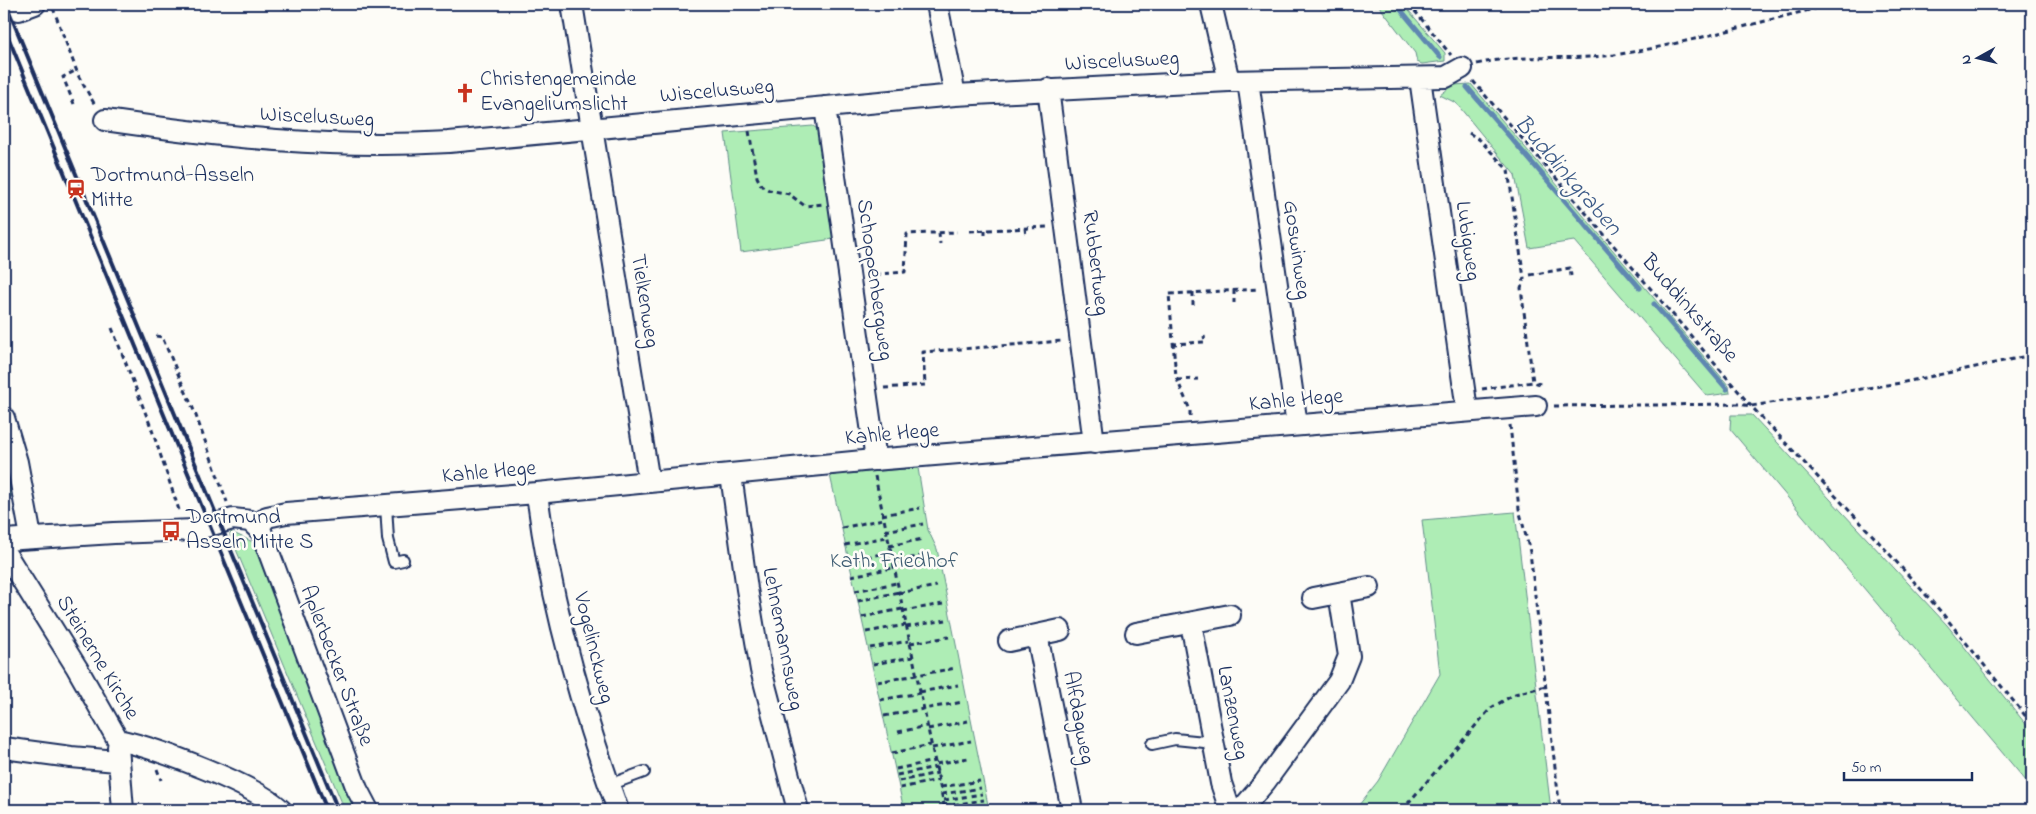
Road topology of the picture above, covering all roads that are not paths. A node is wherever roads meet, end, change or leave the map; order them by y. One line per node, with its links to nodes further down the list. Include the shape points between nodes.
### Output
1 (572, 4): 11 (street, Tielkenweg)
2 (937, 4): 8 (street)
3 (1211, 4): 6 (street, Goswinweg)
4 (1462, 68): 5 (street, Wiscelusweg, via 1446,77)
5 (1420, 78): 6 (street, Wiscelusweg); 12 (street, Lubigweg)
6 (1238, 81): 7 (street, Wiscelusweg); 15 (street, Goswinweg)
7 (1048, 90): 8 (street, Wiscelusweg); 17 (street, Rubbertweg)
8 (955, 95): 9 (street, Wiscelusweg)
9 (825, 107): 11 (street, Wiscelusweg); 18 (street, Schoppenbergweg)
10 (104, 120): 11 (street, Wiscelusweg, via 271,141 378,146)
11 (592, 128): 20 (street, Tielkenweg)
12 (1465, 401): 13 (street, Kahle Hege, via 1508,407); 15 (street, Kahle Hege)
13 (1536, 406)
14 (4, 418): 16 (street)
15 (1297, 425): 17 (street, Kahle Hege)
16 (7, 442): 24 (street, via 17,462)
17 (1094, 443): 18 (street, Kahle Hege)
18 (875, 460): 19 (street, Kahle Hege)
19 (731, 475): 20 (street, Kahle Hege); 48 (street, Lehnemannsweg, via 761,670)
20 (649, 482): 21 (street, Kahle Hege)
21 (537, 493): 22 (street, Kahle Hege); 43 (street, Vogelinckweg, via 568,650)
22 (386, 505): 23 (street, Kahle Hege, via 286,513 267,517); 27 (lane, via 388,539 394,562)
23 (258, 527): 24 (street, via 245,519 233,519 200,530); 46 (street, Aplerbecker Straße, via 357,789)
24 (31, 537): 25 (street)
25 (4, 540)
26 (4, 551): 37 (street, Steinerne Kirche)
27 (403, 560)
28 (1370, 587): 29 (street)
29 (1339, 593): 30 (street); 51 (street, via 1349,656 1339,682)
30 (1313, 598)
31 (1230, 615): 32 (street)
32 (1191, 623): 34 (street); 38 (street, Lanzenweg)
33 (1060, 630): 35 (street)
34 (1136, 633)
35 (1036, 635): 36 (street); 49 (street, Alfdagweg)
36 (1009, 641)
37 (118, 740): 41 (street); 45 (street, Steinerne Kirche, via 143,746 209,772 254,792)
38 (1214, 743): 39 (lane, via 1175,739); 50 (street, Lanzenweg, via 1221,784)
39 (1152, 744)
40 (4, 748): 41 (street)
41 (117, 760): 44 (street)
42 (644, 772): 43 (lane)
43 (609, 784): 47 (street, Vogelinckweg)
44 (123, 810)
45 (281, 810)
46 (368, 810)
47 (618, 810)
48 (798, 810)
49 (1072, 810)
50 (1230, 810)
51 (1241, 810)

